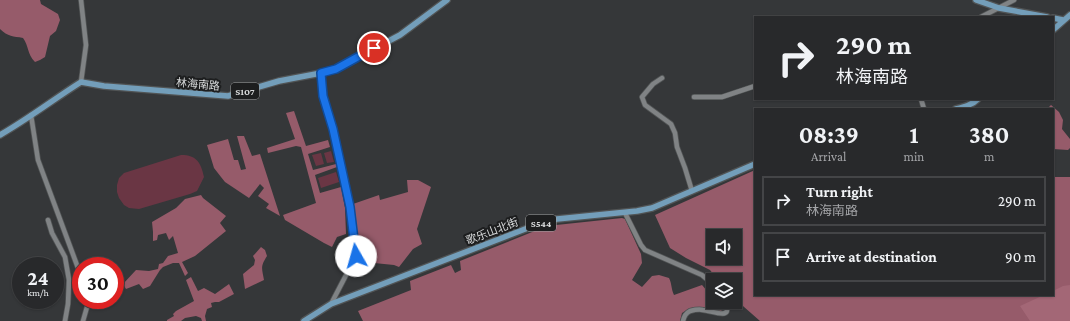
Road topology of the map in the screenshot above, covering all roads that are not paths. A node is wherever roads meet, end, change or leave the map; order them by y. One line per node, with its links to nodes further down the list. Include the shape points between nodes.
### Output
1 (82, 0): 14 (street, via 86,45)
2 (447, 0): 12 (main road, 林海南路 / S107, via 400,35 336,69)
3 (976, 0): 5 (main road)
4 (1014, 0): 5 (street)
5 (999, 8): 7 (street); 8 (main road)
6 (1070, 15): 10 (main road)
7 (983, 16)
8 (1042, 16)
9 (1054, 18): 10 (main road)
10 (1063, 20): 11 (main road)
11 (1054, 29)
12 (321, 73): 14 (main road, 林海南路 / S107, via 228,96); 27 (street, via 323,96 350,207 356,256)
13 (662, 78): 22 (street, via 642,97 644,105 671,124 676,147)
14 (81, 82): 19 (main road)
15 (754, 86): 16 (street, via 722,97)
16 (694, 97)
17 (977, 100): 18 (main road)
18 (960, 108)
19 (31, 115): 20 (main road); 25 (street, via 38,160)
20 (0, 135)
21 (754, 164): 22 (main road, 歌乐山北街 / S544)
22 (692, 191): 23 (main road, 歌乐山北街 / S544, via 652,208)
23 (625, 213): 26 (street, via 645,250); 27 (main road, 歌乐山北街 / S544, via 546,221)
24 (48, 220): 30 (street, via 65,257 69,280)
25 (74, 257)
26 (706, 278)
27 (331, 304): 32 (main road, S544)
28 (86, 309): 31 (street)
29 (727, 309): 33 (street, via 727,314 723,317 704,310 688,312)
30 (65, 321)
31 (83, 321)
32 (304, 321)
33 (683, 321)

